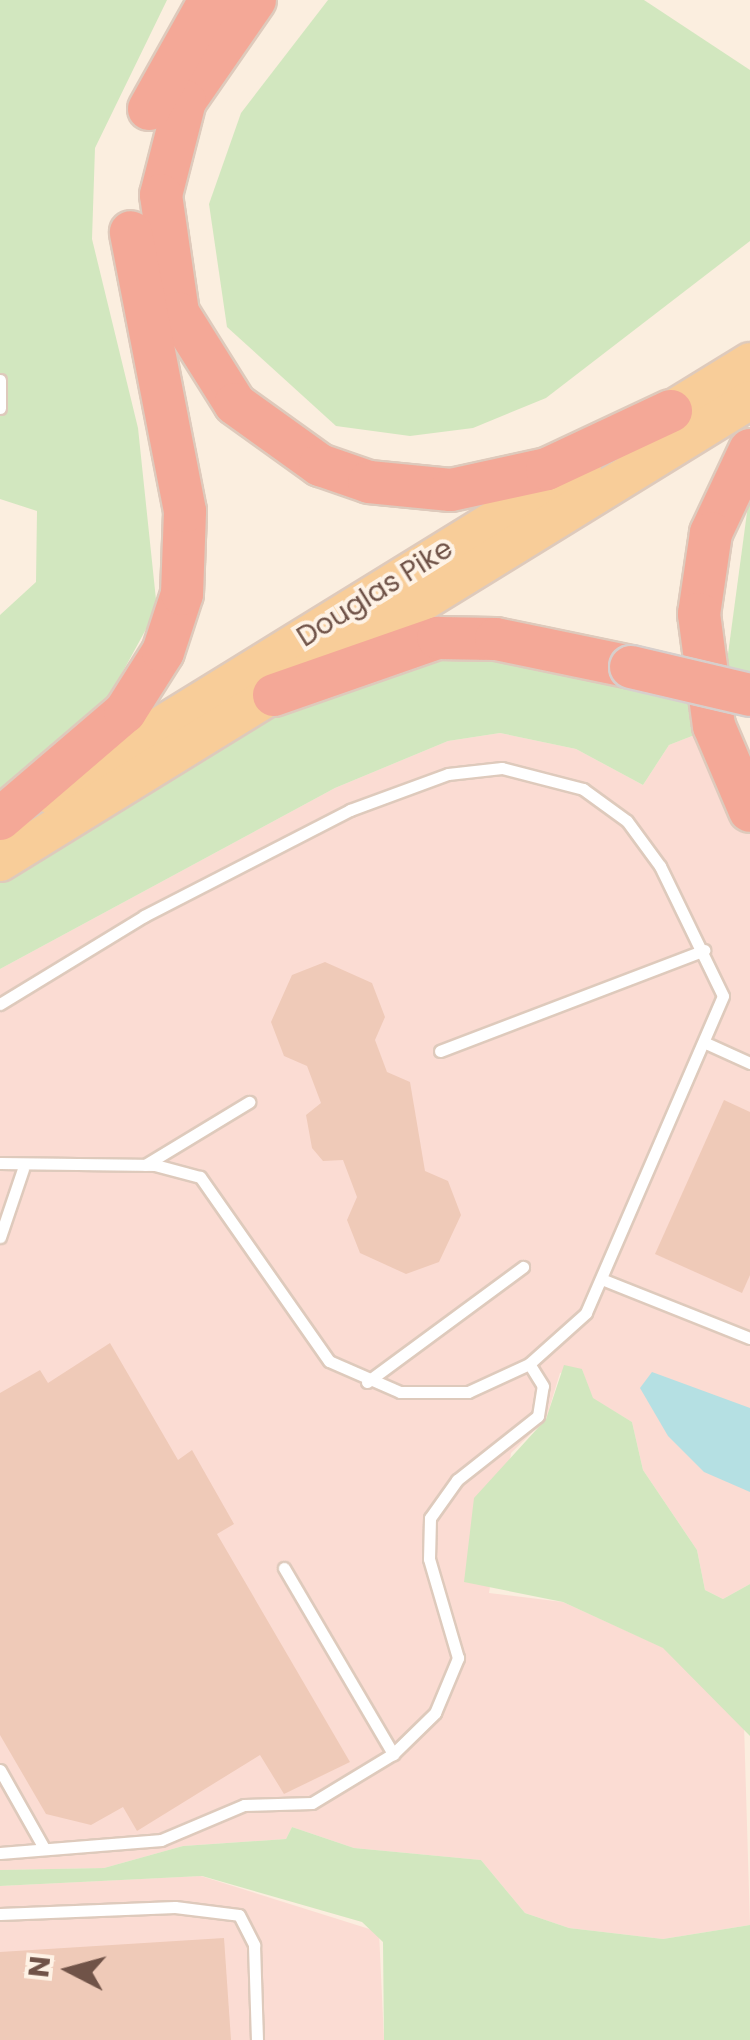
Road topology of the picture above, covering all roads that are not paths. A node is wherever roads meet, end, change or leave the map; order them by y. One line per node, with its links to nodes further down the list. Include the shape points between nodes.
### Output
1 (210, 0): 12 (highway, via 152,102 131,193 136,273 186,511 176,616 114,725)
2 (254, 0): 7 (highway, via 184,101 161,195 178,313 235,404 320,465 423,490 524,477)
3 (750, 362): 7 (main road, Douglas Pike)
4 (0, 380): 6 (lane)
5 (750, 400): 9 (main road, Douglas Pike)
6 (0, 408)
7 (671, 412): 12 (main road, Douglas Pike)
8 (750, 450): 11 (highway, via 711,533 700,625 714,726)
9 (274, 695): 10 (highway, bridge, via 438,638 496,640); 13 (main road, Douglas Pike)
10 (750, 695)
11 (750, 811)
12 (0, 822)
13 (0, 862)
14 (704, 950): 15 (lane, via 650,849 613,809 552,777 484,768 350,810 144,916); 16 (lane, via 723,996); 17 (lane)
15 (0, 1004)
16 (708, 1044): 18 (lane); 25 (lane)
17 (440, 1050)
18 (750, 1063)
19 (249, 1102): 21 (lane)
20 (0, 1162): 22 (lane)
21 (145, 1166): 22 (lane); 28 (lane, via 192,1174 215,1190 307,1339)
22 (23, 1169): 23 (lane)
23 (0, 1237)
24 (524, 1267): 28 (lane)
25 (604, 1280): 26 (lane); 27 (lane, via 578,1322)
26 (750, 1338)
27 (530, 1364): 28 (lane, via 454,1395); 30 (lane, via 543,1386 538,1416 457,1480 430,1518 430,1559 458,1658 435,1713)
28 (367, 1382)
29 (284, 1568): 30 (lane)
30 (393, 1754): 32 (lane, via 312,1802 244,1805 160,1840)
31 (0, 1770): 32 (lane)
32 (44, 1848): 33 (lane)
33 (0, 1853)
34 (0, 1914): 35 (lane, via 175,1907 239,1915 254,1945)
35 (257, 2040)

